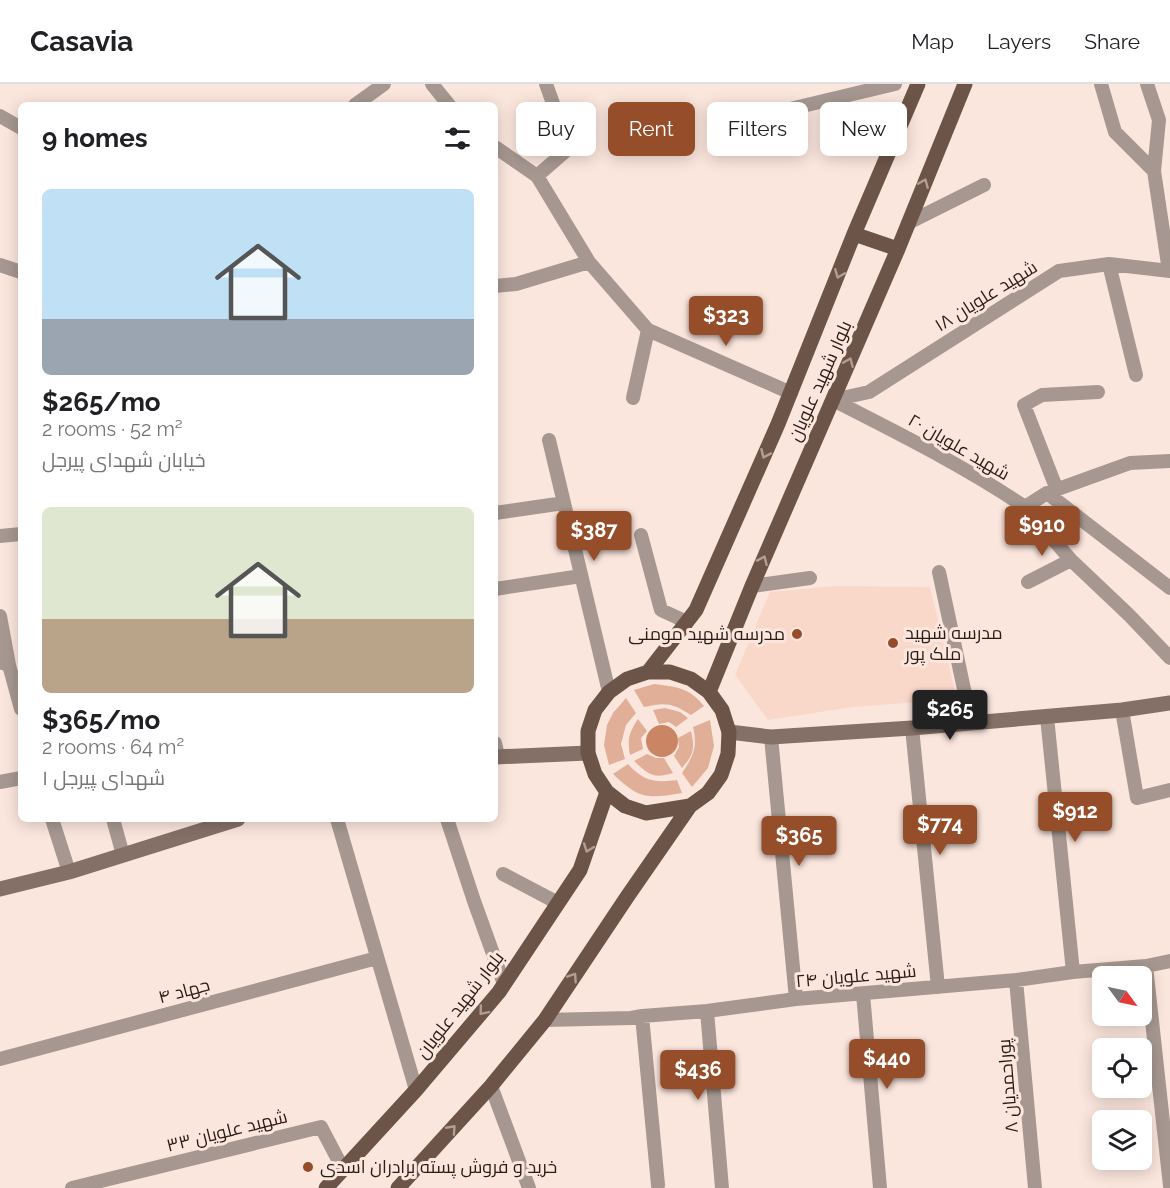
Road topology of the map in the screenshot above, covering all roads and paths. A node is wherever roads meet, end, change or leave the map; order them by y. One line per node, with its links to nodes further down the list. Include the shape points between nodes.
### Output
1 (384, 84): 9 (street)
2 (432, 84): 10 (street)
3 (546, 84): 16 (street, via 569,148)
4 (895, 84): 11 (street)
5 (918, 84): 19 (main road, بلوار شهید علویان)
6 (965, 84): 18 (main road, بلوار شهید علویان, one-way to 6)
7 (1101, 84): 15 (street, via 1115,132)
8 (1147, 84): 15 (street, via 1159,120)
9 (359, 102)
10 (447, 102)
11 (808, 105)
12 (0, 116): 13 (street)
13 (18, 126)
14 (498, 149): 16 (street)
15 (1154, 171): 25 (street)
16 (537, 176): 21 (street)
17 (984, 185): 18 (street)
18 (908, 223): 20 (main road, بلوار شهید علویان)
19 (854, 234): 20 (main road); 30 (main road, بلوار شهید علویان, one-way to 30)
20 (898, 249): 32 (main road, بلوار شهید علویان, one-way to 20)
21 (589, 262): 26 (street); 27 (street)
22 (1109, 264): 25 (street, شهید علویان ۱۸); 28 (street); 32 (street, شهید علویان ۱۸, via 1059,271 869,392)
23 (0, 265): 24 (street)
24 (18, 271)
25 (1169, 271)
26 (498, 286)
27 (648, 330): 30 (street); 31 (street)
28 (1136, 375)
29 (1098, 392): 35 (street, via 1042,395 1024,405)
30 (791, 393): 51 (main road, بلوار شهید علویان, one-way to 51, via 696,610)
31 (633, 398)
32 (833, 400): 37 (street, شهید علویان ۲۰, via 929,449); 47 (main road, بلوار شهید علویان, one-way to 32)
33 (549, 440): 36 (street)
34 (1170, 461): 35 (street, via 1130,463)
35 (1052, 492): 37 (street); 48 (street)
36 (564, 503): 38 (street); 44 (street)
37 (1025, 507): 42 (street, شهید علویان ۲۰)
38 (498, 513)
39 (18, 534): 41 (street)
40 (641, 535): 51 (street, via 661,610)
41 (0, 536)
42 (1071, 560): 46 (street); 52 (street, شهید علویان ۲۰)
43 (939, 572): 61 (street)
44 (581, 576): 49 (street); 55 (street)
45 (810, 579): 47 (street)
46 (1028, 582)
47 (752, 586): 56 (main road, بلوار شهید علویان)
48 (1170, 588)
49 (498, 589)
50 (0, 616): 53 (street)
51 (687, 622): 54 (main road, بلوار شهید علویان)
52 (1170, 658)
53 (5, 664): 57 (street)
54 (648, 672): 55 (main road, via 627,679); 56 (main road, via 670,672 691,679)
55 (609, 692): 66 (main road, via 595,710 588,731)
56 (709, 692): 63 (main road, via 722,710)
57 (18, 701)
58 (1170, 703): 59 (main road)
59 (1122, 710): 60 (main road); 69 (street, via 1137,798)
60 (1047, 717): 61 (main road); 86 (street)
61 (971, 722): 62 (main road)
62 (912, 728): 64 (main road); 89 (street)
63 (729, 732): 64 (main road); 71 (main road, via 728,754 721,775 708,793)
64 (771, 737): 91 (street)
65 (498, 752): 66 (main road)
66 (588, 753): 70 (main road, via 595,774)
67 (18, 778): 68 (street)
68 (0, 782)
69 (1170, 790)
70 (608, 792): 71 (main road, via 625,806 646,813); 81 (main road, بلوار شهید علویان, one-way to 81, via 580,870)
71 (690, 806): 95 (main road, one-way to 71)
72 (53, 822): 78 (street)
73 (114, 822): 77 (street)
74 (227, 822): 77 (main road)
75 (338, 822): 82 (street)
76 (448, 822): 88 (street)
77 (123, 855): 78 (main road)
78 (69, 872): 80 (main road)
79 (503, 874): 81 (street)
80 (0, 889)
81 (558, 903): 88 (main road, بلوار شهید علویان)
82 (377, 958): 96 (street, جهاد ۴); 98 (street)
83 (1170, 961): 84 (street, شهید علویان ۲۴)
84 (1146, 966)
85 (1092, 970): 86 (street, شهید علویان ۲۴)
86 (1072, 972): 87 (street, شهید علویان ۲۴)
87 (1016, 980): 89 (street, شهید علویان ۲۴); 109 (street, پوراحمدیان ۸)
88 (504, 984): 98 (main road, بلوار شهید علویان, one-way to 98)
89 (938, 987): 90 (street, شهید علویان ۲۴)
90 (862, 994): 91 (street, شهید علویان ۲۴); 108 (street)
91 (796, 999): 92 (street, شهید علویان ۲۴)
92 (707, 1011): 94 (street, شهید علویان ۲۴); 107 (street)
93 (1152, 1015): 99 (street)
94 (642, 1016): 95 (street, شهید علویان ۲۴); 101 (street)
95 (545, 1020): 97 (main road)
96 (0, 1059)
97 (490, 1086): 105 (main road, one-way to 97); 106 (street)
98 (416, 1090): 100 (main road, بلوار شهید علویان)
99 (1168, 1145): 102 (street)
100 (343, 1169): 103 (street, شهید علویان ۳۳, via 321,1127); 104 (main road, بلوار شهید علویان)
101 (658, 1185)
102 (1170, 1186)
103 (72, 1188)
104 (326, 1188)
105 (398, 1188)
106 (529, 1188)
107 (722, 1188)
108 (880, 1188)
109 (1035, 1188)

